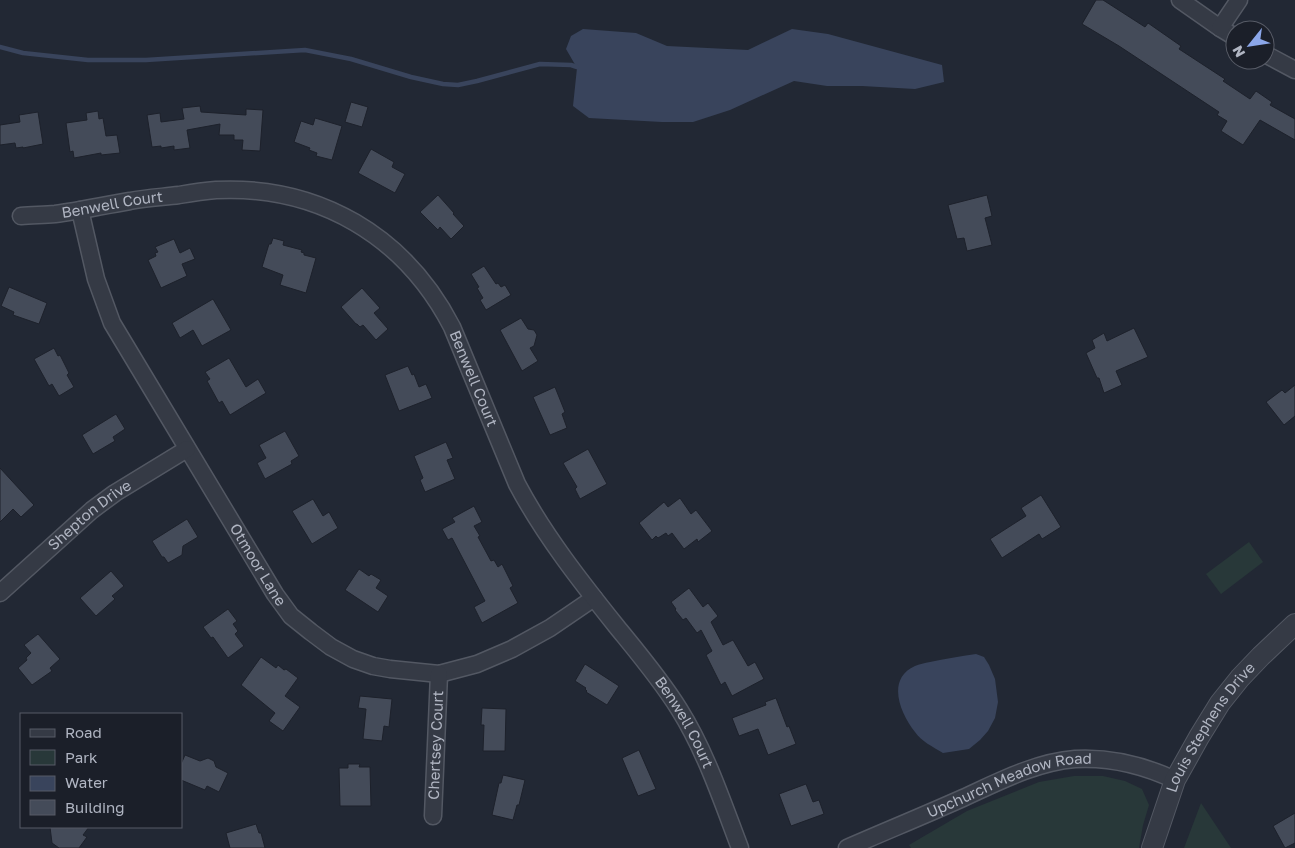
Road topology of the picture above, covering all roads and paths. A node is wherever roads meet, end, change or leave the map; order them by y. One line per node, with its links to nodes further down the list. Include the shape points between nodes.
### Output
1 (1180, 0): 3 (street)
2 (1239, 0): 3 (street)
3 (1220, 28): 4 (street)
4 (1225, 31)
5 (1275, 59): 6 (street)
6 (1295, 70)
7 (80, 210): 8 (street, Benwell Court); 9 (street, Otmoor Lane, via 96,279 112,323); 11 (street, Benwell Court, via 216,190 246,190 313,203 374,235 413,270 441,306 517,484 540,523)
8 (21, 216)
9 (187, 449): 10 (street, Shepton Drive, via 114,493); 13 (street, Otmoor Lane, via 260,571 291,616 331,647 353,659 390,669)
10 (0, 593)
11 (594, 598): 13 (street, Otmoor Lane, via 512,649 477,664); 16 (street, Benwell Court, via 657,676 694,734)
12 (1295, 624): 14 (street, Louis Stephens Drive, via 1261,656 1220,703)
13 (439, 674): 15 (street, Chertsey Court)
14 (1175, 780): 17 (street, Upchurch Meadow Road, via 1132,764 1101,759 1054,763 1010,777); 18 (street, Louis Stephens Drive)
15 (433, 816)
16 (740, 848)
17 (847, 848)
18 (1152, 848)

